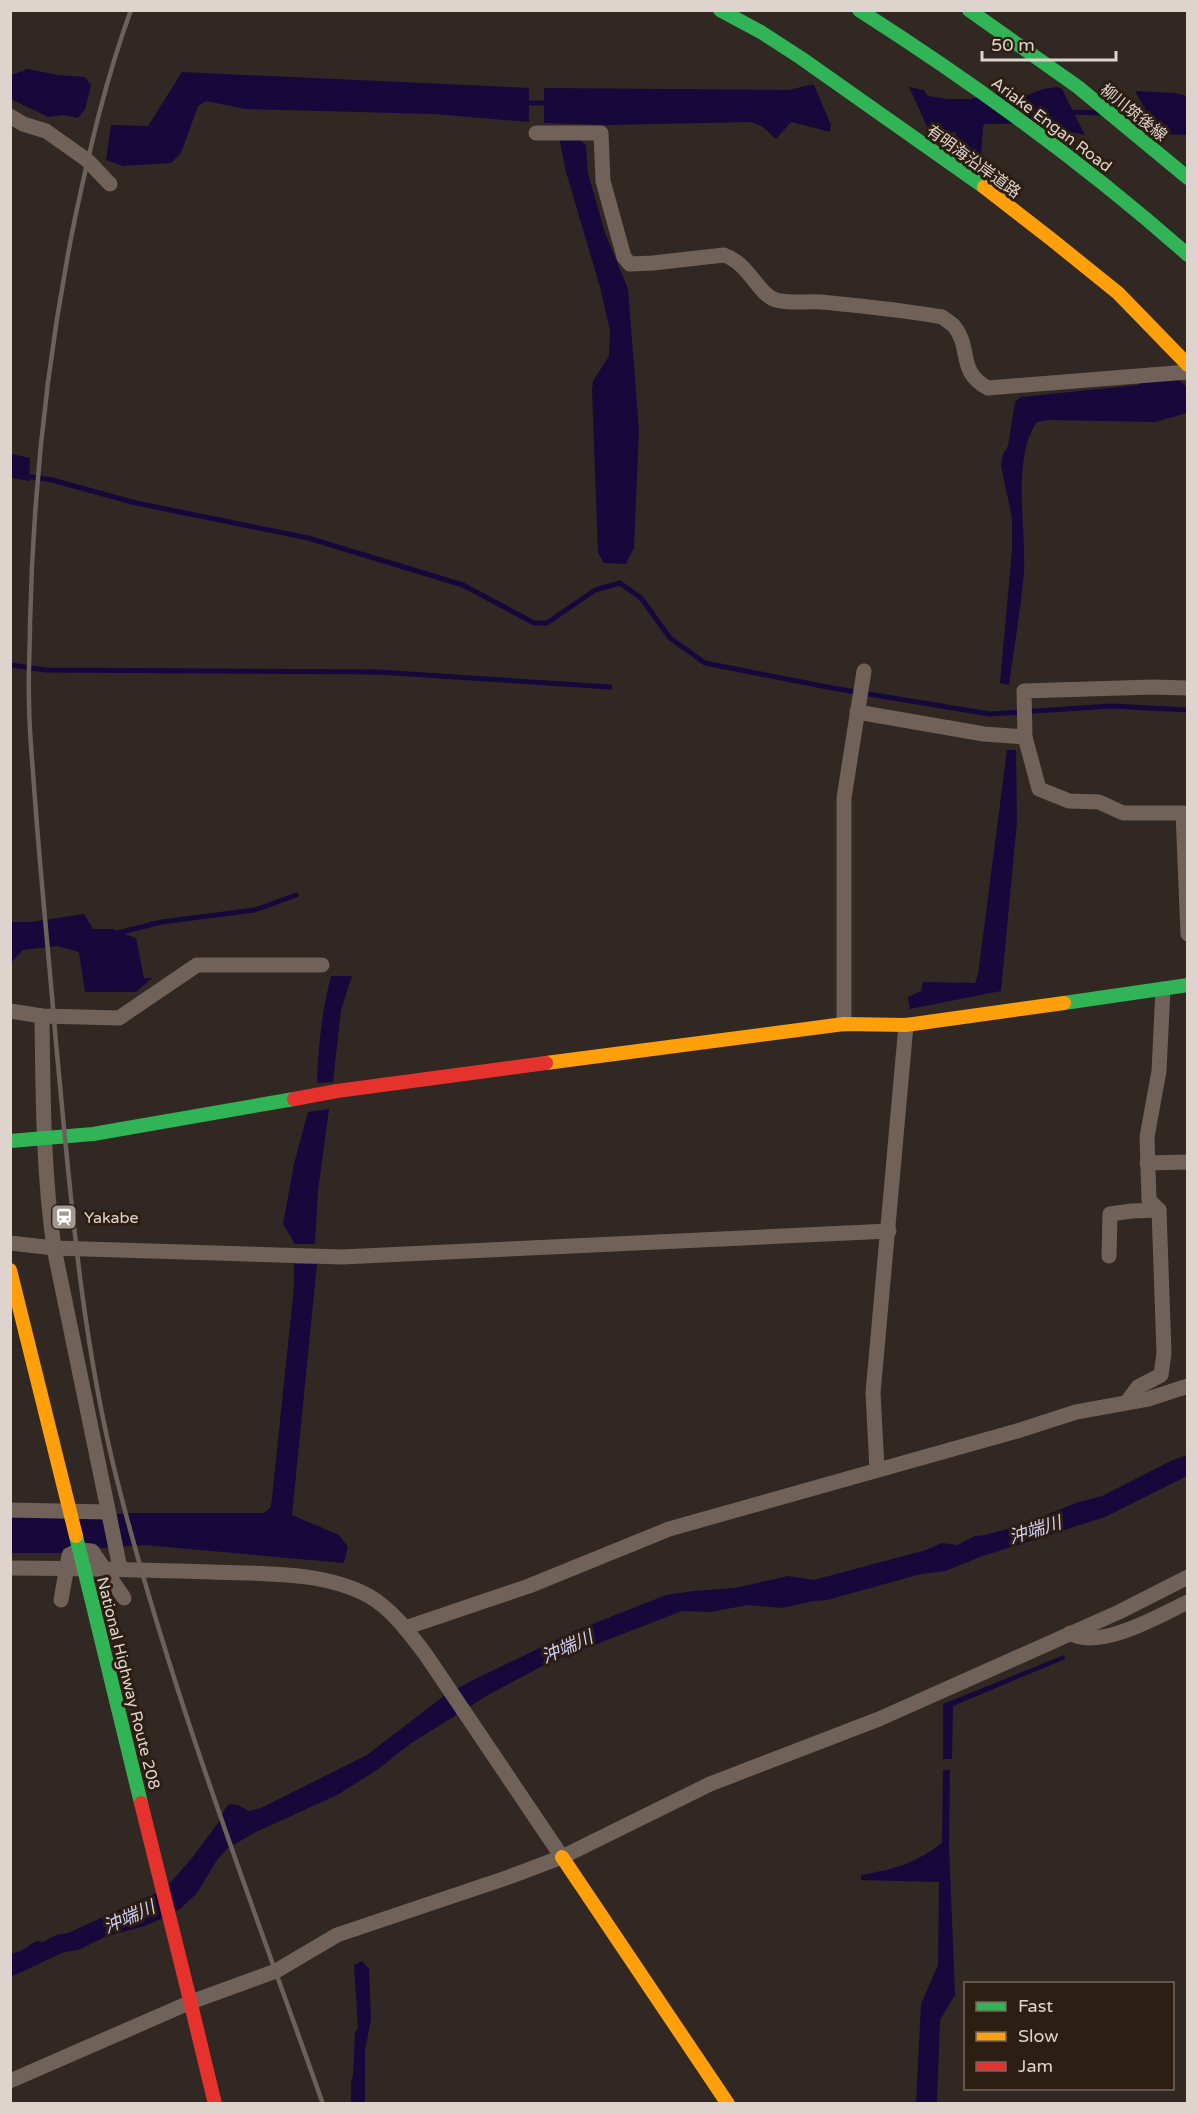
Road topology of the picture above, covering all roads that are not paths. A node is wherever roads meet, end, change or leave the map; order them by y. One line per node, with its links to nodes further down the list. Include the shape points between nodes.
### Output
1 (720, 10): 11 (main road, 有明海沿岸道路, via 819,71 1014,211 1108,285)
2 (860, 10): 10 (main road, Ariake Engan Road, via 1082,165)
3 (879, 10): 9 (main road, Ariake Engan Road, via 1009,98)
4 (969, 10): 7 (main road, 柳川筑後線, via 1078,87)
5 (10, 116): 8 (street, via 46,131 87,160)
6 (536, 133): 12 (street, via 601,134 603,182 624,257 630,264 724,255 742,265 774,300 942,317 954,326 962,342 968,369 977,382 988,388)
7 (1188, 178)
8 (110, 184)
9 (1188, 242)
10 (1188, 255)
11 (1188, 364)
12 (1188, 372)
13 (863, 676): 15 (street)
14 (1188, 688): 16 (street, via 1024,691)
15 (858, 708): 16 (street, via 984,734); 24 (street, via 844,798)
16 (1025, 730): 17 (street, via 1039,789 1050,795 1069,801 1099,802 1123,813)
17 (1185, 813): 18 (street)
18 (1188, 934)
19 (322, 965): 23 (street, via 197,965 119,1018)
20 (1188, 986): 21 (main road)
21 (1163, 989): 25 (main road); 29 (street, via 1159,1071 1147,1137)
22 (10, 1011): 23 (street)
23 (42, 1016): 26 (street)
24 (844, 1024): 25 (main road); 26 (main road, via 337,1091 93,1134)
25 (906, 1025): 31 (street)
26 (44, 1137): 27 (main road); 33 (street)
27 (10, 1141)
28 (1188, 1162): 29 (street)
29 (1147, 1163): 30 (street, via 1149,1200)
30 (1159, 1210): 34 (street, via 1110,1214); 37 (street, via 1164,1353 1161,1376 1138,1387)
31 (889, 1231): 33 (street, via 342,1257); 38 (street, via 873,1393)
32 (10, 1243): 33 (street)
33 (54, 1248): 40 (street)
34 (1109, 1256)
35 (10, 1270): 41 (main road, National Highway Route 208, bridge)
36 (1188, 1386): 37 (street)
37 (1127, 1402): 38 (street, via 1076,1412)
38 (877, 1469): 48 (street, via 669,1529 529,1586)
39 (10, 1510): 40 (street)
40 (107, 1512): 42 (street)
41 (80, 1550): 45 (street, bridge, via 92,1551); 46 (street, bridge, via 69,1555); 51 (main road, National Highway Route 208, bridge)
42 (118, 1562): 43 (street); 48 (street, via 329,1580 370,1597)
43 (10, 1568)
44 (1188, 1577): 49 (street)
45 (124, 1598)
46 (60, 1600)
47 (1188, 1602): 49 (street, via 1119,1633 1094,1639)
48 (405, 1628): 50 (street)
49 (1070, 1633): 50 (street, via 879,1719 710,1784)
50 (558, 1852): 51 (street, via 336,1935 276,1971); 54 (main road)
51 (190, 1997): 52 (street); 53 (main road, National Highway Route 208)
52 (10, 2081)
53 (215, 2103)
54 (728, 2103)

